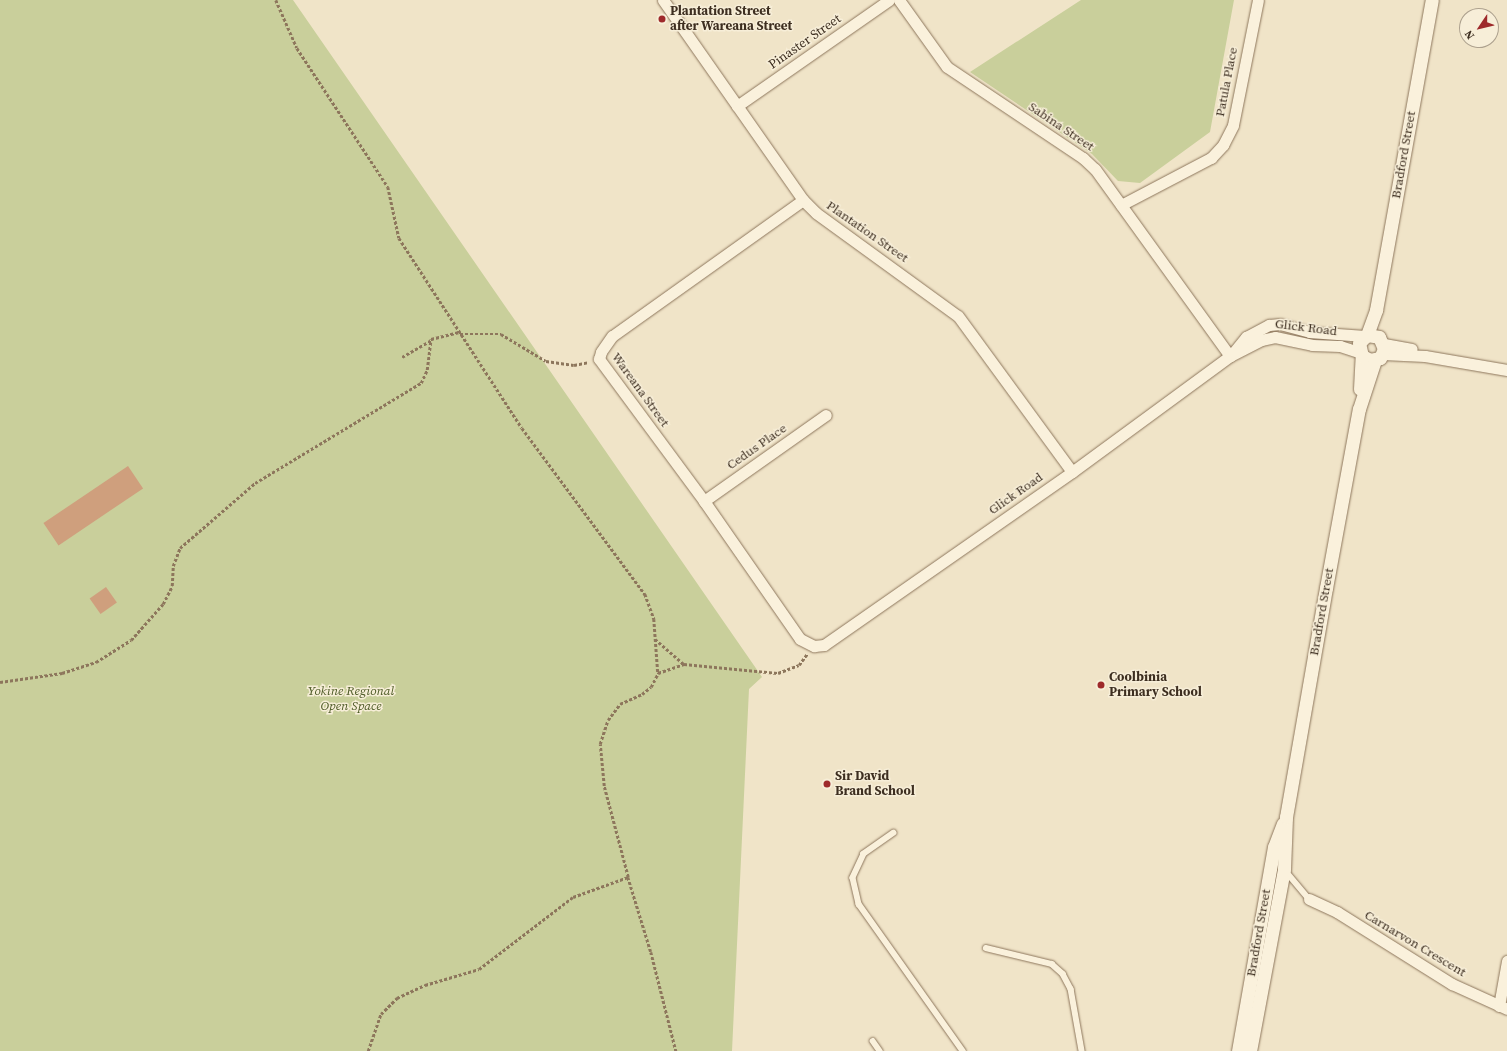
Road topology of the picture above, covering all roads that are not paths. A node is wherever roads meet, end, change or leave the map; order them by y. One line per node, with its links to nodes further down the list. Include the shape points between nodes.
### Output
1 (663, 0): 6 (street, Plantation Street)
2 (889, 0): 6 (street, Pinaster Street)
3 (899, 0): 8 (street, Sabina Street, via 947,67 1083,158 1095,169)
4 (1258, 0): 8 (street, Patula Place, via 1233,125 1223,145 1211,158)
5 (1432, 0): 9 (street, Bradford Street, via 1376,310)
6 (737, 106): 7 (street, Plantation Street)
7 (803, 200): 15 (street, Plantation Street, via 816,213 958,316); 16 (street, Wareana Street, via 612,336 601,352 599,359)
8 (1121, 205): 11 (street, Sabina Street)
9 (1376, 344): 10 (street); 10 (street, Bradford Street, via 1359,343); 11 (street, Glick Road, via 1280,324 1269,325 1246,337); 12 (street, Glick Road, via 1413,350 1425,356); 13 (street, Bradford Street)
10 (1360, 354): 11 (street, Glick Road, via 1340,346 1312,345 1275,337 1261,340); 13 (street, Bradford Street)
11 (1230, 356): 15 (street, Glick Road)
12 (1507, 370)
13 (1359, 409): 18 (street, Bradford Street)
14 (826, 415): 16 (street, Cedus Place)
15 (1072, 472): 17 (street, Glick Road, via 824,645)
16 (704, 501): 17 (street, Wareana Street, via 800,639)
17 (814, 646)
18 (1286, 817): 20 (street, Bradford Street); 29 (street, Bradford Street, via 1274,847)
19 (894, 834): 27 (lane, via 864,854 853,878 859,904)
20 (1284, 869): 21 (lane); 30 (street, Bradford Street)
21 (1310, 899): 24 (street, Carnarvon Crescent, via 1337,912 1452,984)
22 (986, 948): 28 (lane, via 1052,964 1064,974 1071,989)
23 (1507, 961): 24 (street)
24 (1503, 1008)
25 (873, 1041): 26 (lane)
26 (880, 1051)
27 (963, 1051)
28 (1082, 1051)
29 (1238, 1051)
30 (1250, 1051)

